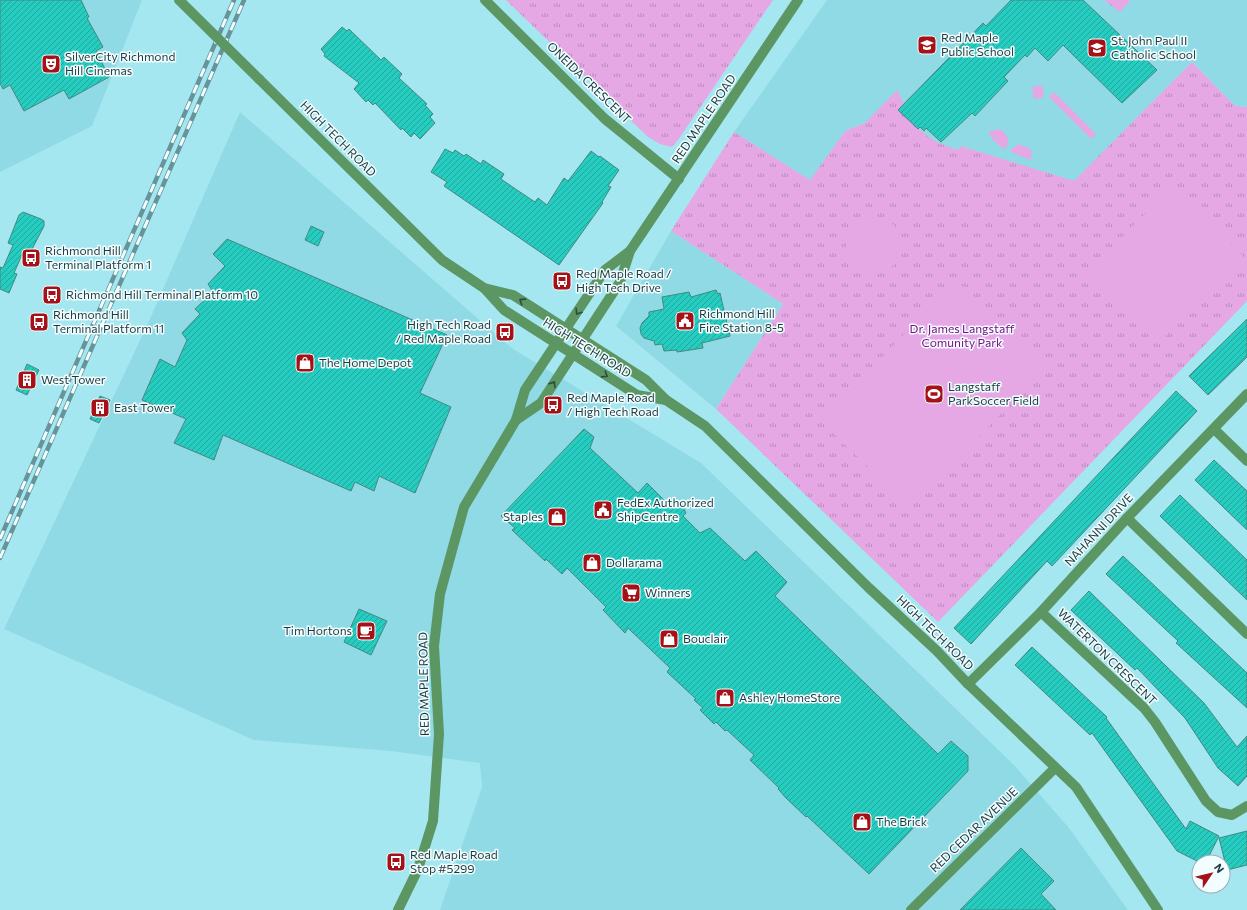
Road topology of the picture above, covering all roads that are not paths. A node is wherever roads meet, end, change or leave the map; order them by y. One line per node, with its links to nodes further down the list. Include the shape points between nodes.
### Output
1 (179, 0): 6 (street, HIGH TECH ROAD, bridge, via 442,260)
2 (485, 0): 4 (street, ONEIDA CRESCENT, via 605,119)
3 (798, 0): 4 (street, RED MAPLE ROAD)
4 (679, 179): 5 (street, RED MAPLE ROAD)
5 (630, 251): 7 (street, RED MAPLE ROAD, one-way to 7, via 605,270); 8 (street, RED MAPLE ROAD, via 620,282)
6 (484, 288): 7 (street, HIGH TECH ROAD, one-way to 6, via 513,295); 9 (street, HIGH TECH ROAD, via 504,310)
7 (567, 329): 8 (street, HIGH TECH ROAD); 9 (street, RED MAPLE ROAD)
8 (583, 340): 10 (street, RED MAPLE ROAD); 12 (street, HIGH TECH ROAD, via 646,380)
9 (555, 344): 10 (street, HIGH TECH ROAD); 13 (street, RED MAPLE ROAD, via 525,390)
10 (572, 354): 12 (street, HIGH TECH ROAD, one-way to 12, via 637,395); 13 (street, RED MAPLE ROAD, one-way to 10, via 541,404)
11 (1247, 394): 14 (street, NAHANNI DRIVE)
12 (666, 400): 19 (street, HIGH TECH ROAD, via 705,426)
13 (516, 420): 22 (street, RED MAPLE ROAD, via 464,507 440,594 434,646 439,734 434,821 418,869)
14 (1214, 429): 15 (street); 16 (street, NAHANNI DRIVE)
15 (1247, 461)
16 (1127, 518): 17 (street, NAHANNI DRIVE); 18 (street)
17 (1041, 612): 19 (street, NAHANNI DRIVE); 21 (street, WATERTON CRESCENT, via 1144,708 1206,801 1218,812 1232,815)
18 (1247, 634)
19 (968, 684): 20 (street, HIGH TECH ROAD)
20 (1055, 768): 23 (street, RED CEDAR AVENUE); 24 (street, HIGH TECH ROAD, via 1076,787)
21 (1247, 806)
22 (398, 910)
23 (911, 910)
24 (1158, 910)

